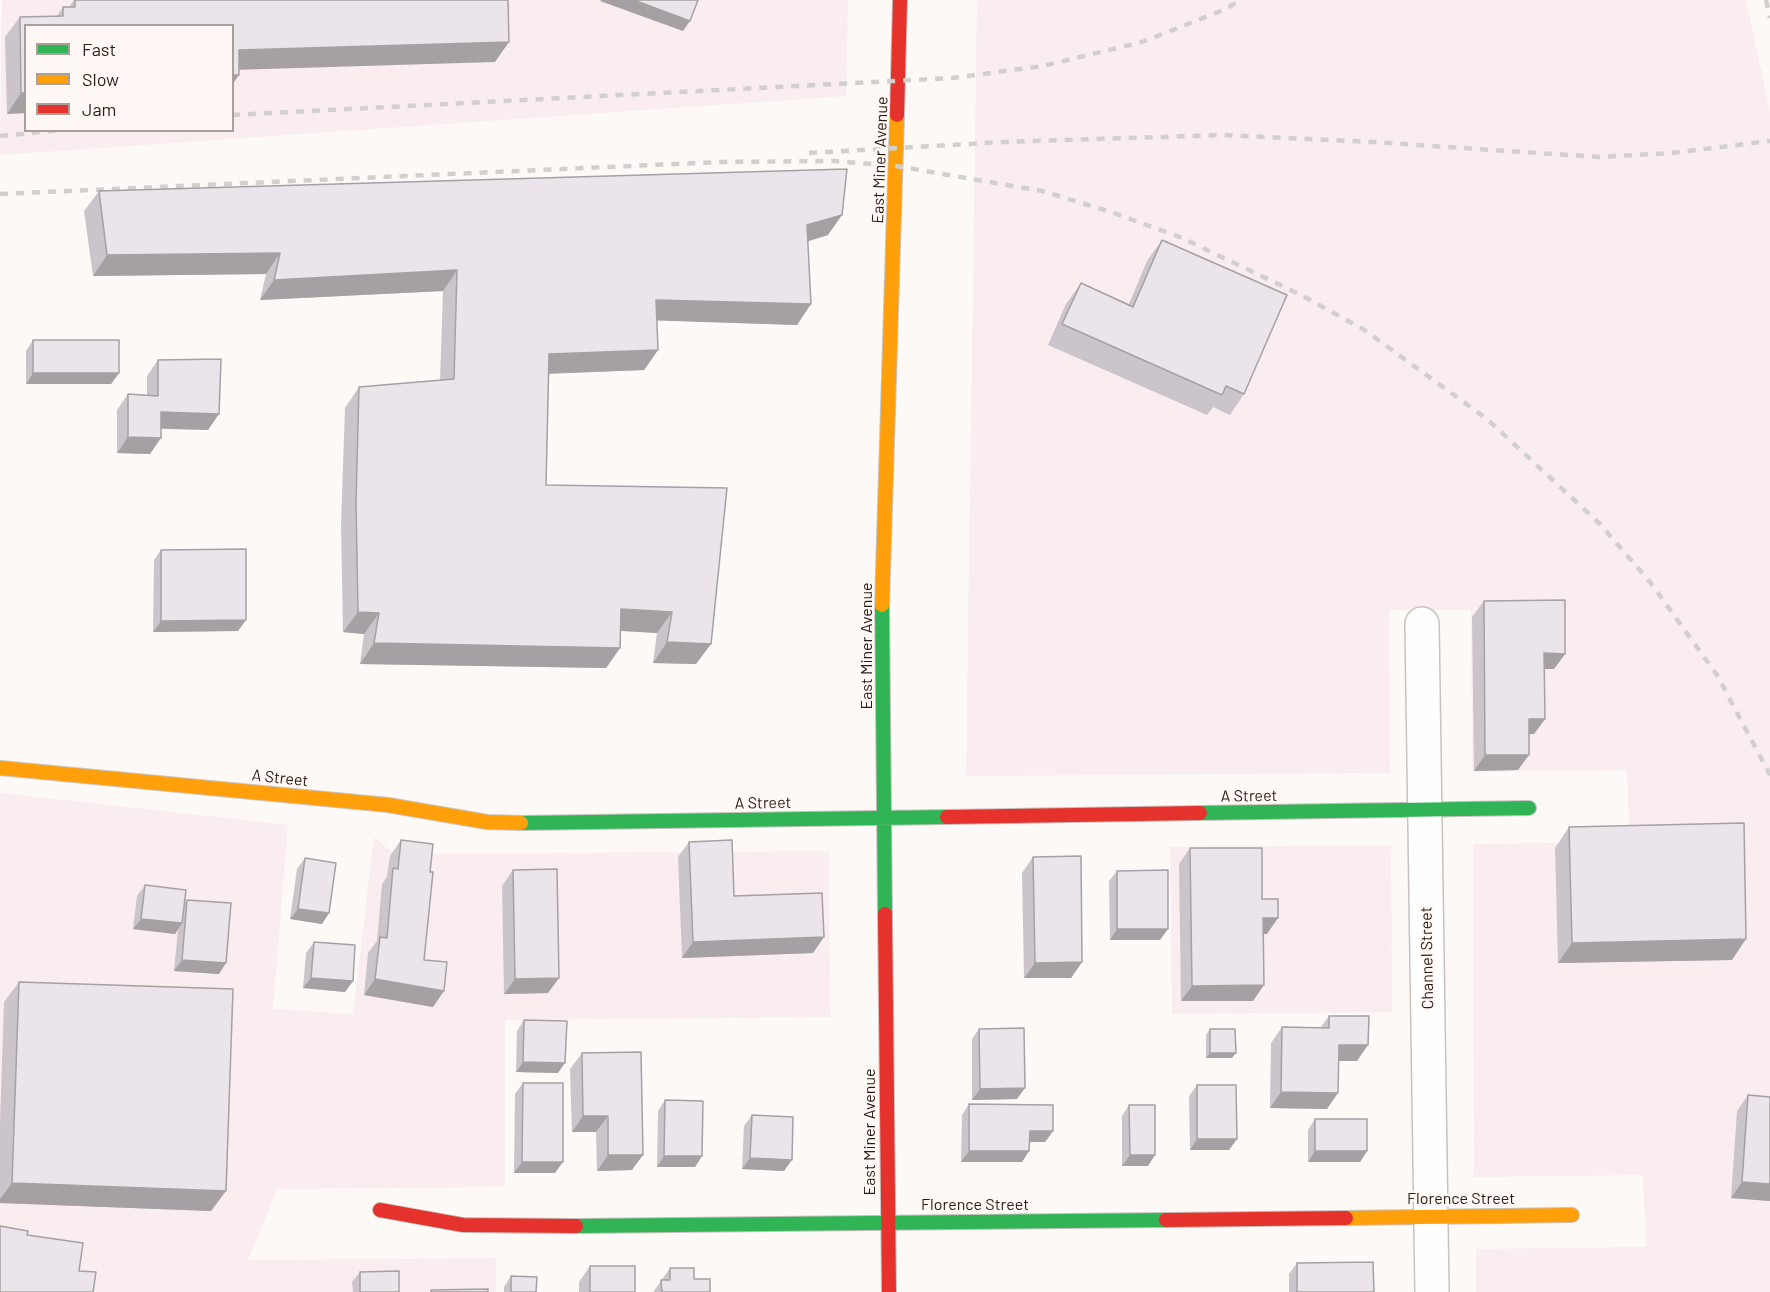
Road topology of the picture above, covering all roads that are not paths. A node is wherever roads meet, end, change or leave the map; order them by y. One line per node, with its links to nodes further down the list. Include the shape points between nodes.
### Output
1 (900, 0): 6 (street, East Miner Avenue, via 882,610)
2 (1422, 624): 5 (street, Channel Street)
3 (0, 768): 6 (street, A Street, via 388,805 487,822)
4 (1529, 808): 5 (street, A Street)
5 (1425, 811): 6 (street, A Street); 8 (street, Channel Street)
6 (884, 817): 10 (street, East Miner Avenue)
7 (380, 1210): 10 (street, Florence Street, via 496,1227)
8 (1431, 1215): 9 (street, Florence Street); 10 (street, Florence Street); 12 (street, Channel Street)
9 (1572, 1215)
10 (887, 1222): 11 (street, East Miner Avenue)
11 (889, 1292)
12 (1432, 1292)

